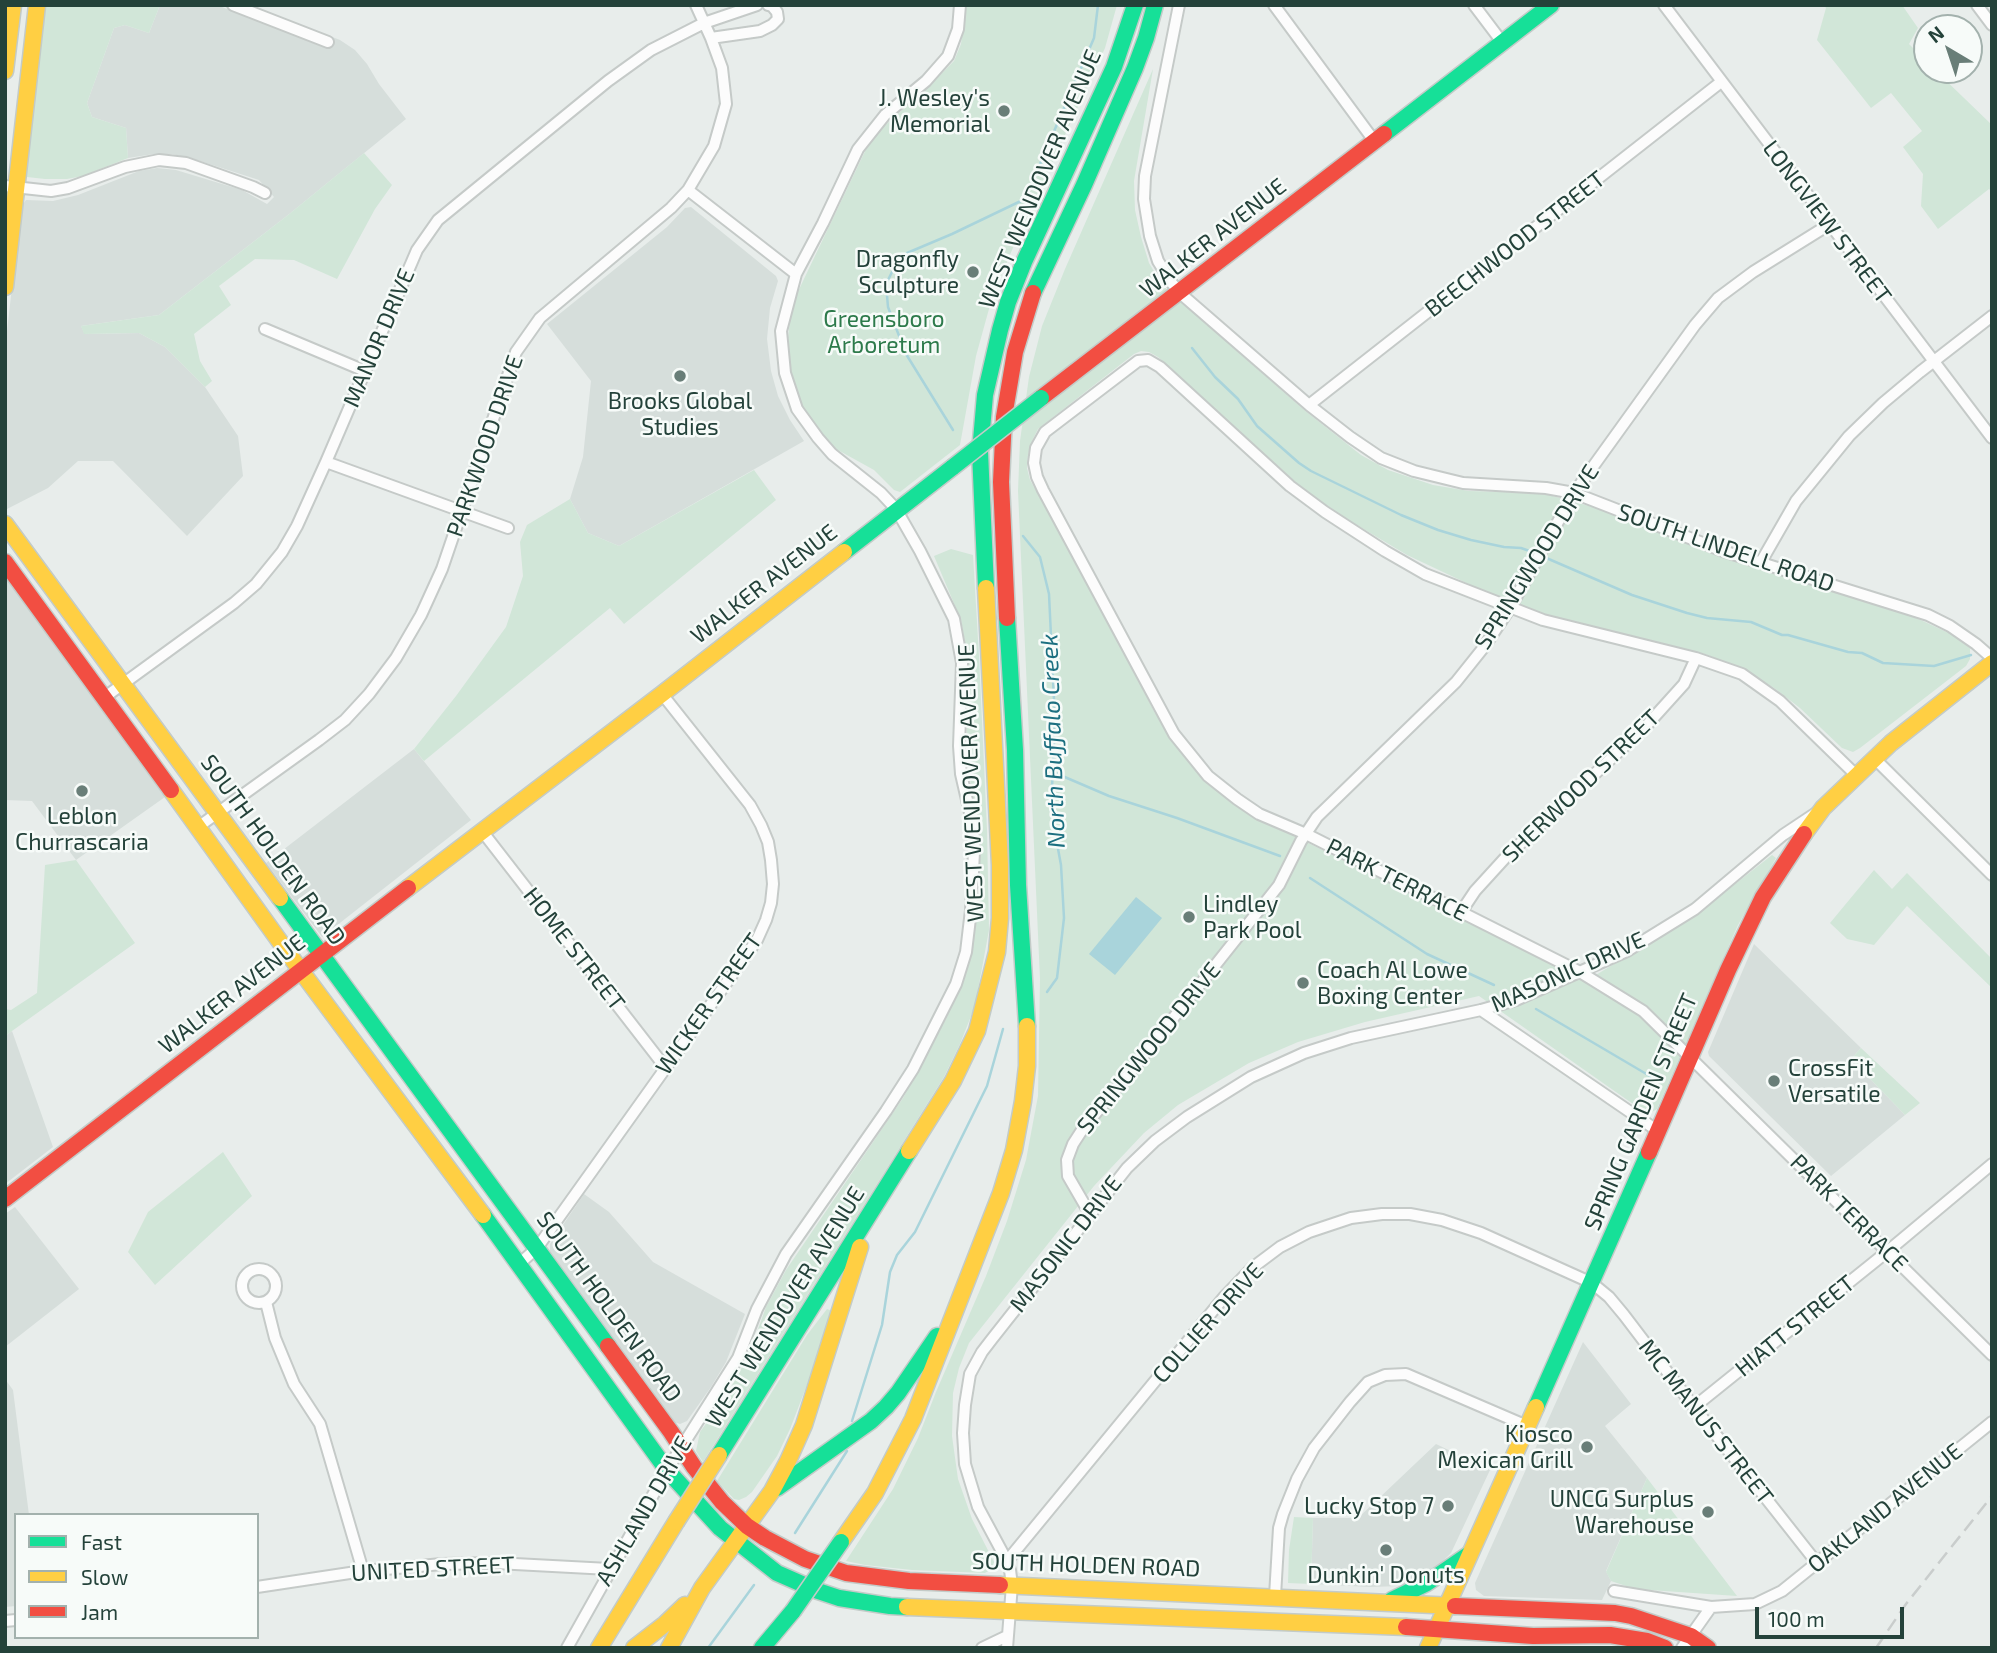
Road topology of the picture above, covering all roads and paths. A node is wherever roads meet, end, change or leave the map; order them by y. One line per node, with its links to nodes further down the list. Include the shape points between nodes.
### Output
1 (13, 5): 21 (main road)
2 (37, 5): 24 (main road)
3 (233, 5): 19 (street)
4 (696, 5): 16 (street, PARKWOOD DRIVE)
5 (757, 5): 16 (street, MANOR DRIVE)
6 (768, 5): 18 (street, via 777,12 772,25)
7 (960, 5): 28 (street, ASHLAND DRIVE, via 958,29 948,56 885,115 858,149)
8 (1135, 5): 69 (main road, WEST WENDOVER AVENUE, via 1114,67 1008,302 985,395 981,484 1000,865 1000,918 991,982 977,1031 953,1082)
9 (1155, 5): 76 (main road, WEST WENDOVER AVENUE, via 1135,68 1033,293 1008,383 1001,482 1027,1066 1002,1193)
10 (1180, 5): 30 (street, SOUTH LINDELL ROAD, via 1144,199 1158,261)
11 (1274, 5): 23 (street)
12 (1474, 5): 20 (street)
13 (1551, 5): 20 (main road, WALKER AVENUE)
14 (1664, 5): 22 (street, LONGVIEW STREET)
15 (1977, 5): 17 (street)
16 (704, 23): 18 (street, PARKWOOD DRIVE); 34 (street, MANOR DRIVE, via 650,50 608,81 438,220 417,250)
17 (1992, 25)
18 (711, 38): 25 (street, PARKWOOD DRIVE, via 722,68 726,104 714,146)
19 (328, 42)
20 (1502, 42): 23 (main road, WALKER AVENUE)
21 (5, 71)
22 (1721, 82): 27 (street, LONGVIEW STREET); 35 (street, BEECHWOOD STREET)
23 (1375, 142): 30 (main road, WALKER AVENUE)
24 (11, 187): 26 (street, via 68,188 159,160 186,163); 29 (main road)
25 (688, 190): 28 (street); 40 (street, PARKWOOD DRIVE, via 650,228 540,318 527,335 516,352)
26 (265, 193)
27 (1830, 223): 33 (street, LONGVIEW STREET); 38 (street, SPRINGWOOD DRIVE, via 1718,298)
28 (796, 274): 39 (street, ASHLAND DRIVE, via 781,331 785,373 797,409 832,454)
29 (5, 287)
30 (1180, 293): 35 (street, SOUTH LINDELL ROAD); 39 (main road, WALKER AVENUE, bridge)
31 (1992, 316): 33 (street)
32 (265, 329): 34 (street)
33 (1932, 361): 36 (street, LONGVIEW STREET); 44 (street, via 1849,436 1796,501)
34 (365, 371): 37 (street, MANOR DRIVE)
35 (1309, 405): 38 (street, SOUTH LINDELL ROAD, via 1381,458 1414,471 1463,483)
36 (1992, 438)
37 (326, 462): 40 (street); 48 (street, MANOR DRIVE, via 282,552 256,584)
38 (1574, 493): 44 (street, SOUTH LINDELL ROAD); 45 (street, SPRINGWOOD DRIVE)
39 (896, 509): 49 (main road, WALKER AVENUE); 81 (street, ASHLAND DRIVE, via 954,619 962,663 959,746 974,852 966,953 956,984 913,1069 786,1254 738,1358)
40 (461, 511): 42 (street); 54 (street, PARKWOOD DRIVE, via 421,615 369,694 345,720)
41 (5, 524): 48 (main road, SOUTH HOLDEN ROAD)
42 (508, 528)
43 (5, 562): 50 (main road, SOUTH HOLDEN ROAD)
44 (1761, 562): 47 (street, SOUTH LINDELL ROAD, via 1928,615 1950,625)
45 (1510, 608): 46 (street, PARK TERRACE, via 1569,628); 57 (street, SPRINGWOOD DRIVE, via 1456,682 1336,797); 57 (street, PARK TERRACE, via 1425,574 1325,512 1148,360 1138,361 1045,432 1036,448 1037,477 1174,734 1208,776 1237,799)
46 (1696, 658): 52 (street, PARK TERRACE, via 1742,674 1780,701); 59 (street, SHERWOOD STREET, via 1684,684 1647,725 1506,857)
47 (1992, 660): 51 (main road, SPRING GARDEN STREET)
48 (123, 684): 50 (street, MANOR DRIVE); 54 (main road, SOUTH HOLDEN ROAD)
49 (662, 694): 56 (main road, WALKER AVENUE); 65 (street, WICKER STREET, via 750,805 768,842 774,884 757,940)
50 (106, 697): 55 (main road, SOUTH HOLDEN ROAD)
51 (1874, 758): 52 (main road, SPRING GARDEN STREET); 58 (street)
52 (1856, 775): 53 (main road, SPRING GARDEN STREET)
53 (1823, 808): 62 (street, MASONIC DRIVE, via 1783,835 1695,909 1626,951); 64 (main road, SPRING GARDEN STREET, via 1749,922)
54 (219, 812): 55 (street, PARKWOOD DRIVE); 60 (main road, SOUTH HOLDEN ROAD)
55 (198, 827): 61 (main road, SOUTH HOLDEN ROAD)
56 (482, 831): 60 (main road, WALKER AVENUE); 65 (street, HOME STREET)
57 (1306, 834): 59 (street, PARK TERRACE); 70 (street, SPRINGWOOD DRIVE, via 1279,885 1073,1143 1068,1176)
58 (1992, 875)
59 (1461, 912): 62 (street, PARK TERRACE)
60 (321, 954): 61 (main road, WALKER AVENUE); 71 (main road, SOUTH HOLDEN ROAD)
61 (301, 971): 68 (main road, WALKER AVENUE); 73 (main road, SOUTH HOLDEN ROAD)
62 (1580, 972): 63 (street, MASONIC DRIVE); 64 (street, PARK TERRACE, via 1643,1011)
63 (1481, 1010): 66 (street); 70 (street, MASONIC DRIVE, via 1351,1038 1251,1077 1156,1141)
64 (1690, 1057): 66 (main road, SPRING GARDEN STREET); 72 (street, PARK TERRACE)
65 (665, 1067): 71 (street, WICKER STREET)
66 (1658, 1131): 74 (main road, SPRING GARDEN STREET)
67 (1992, 1164): 72 (street, HIATT STREET)
68 (5, 1199)
69 (872, 1212): 83 (main road, via 804,1425); 104 (main road, WEST WENDOVER AVENUE, bridge)
70 (1090, 1214): 87 (street, MASONIC DRIVE, via 982,1352 970,1374 963,1433 965,1464 978,1507)
71 (537, 1248): 73 (street, WICKER STREET); 81 (main road, SOUTH HOLDEN ROAD)
72 (1888, 1251): 77 (street, PARK TERRACE); 78 (street, HIATT STREET)
73 (519, 1264): 82 (main road, SOUTH HOLDEN ROAD)
74 (1592, 1283): 78 (street, MC MANUS STREET, via 1609,1297); 80 (main road, SPRING GARDEN STREET); 87 (street, COLLIER DRIVE, via 1481,1233 1410,1214 1351,1218 1309,1232 1252,1268 1225,1296)
75 (266, 1302): 90 (street, via 294,1384 320,1424)
76 (954, 1312): 83 (main road, via 886,1407); 107 (main road, WEST WENDOVER AVENUE, bridge, via 913,1419 875,1493)
77 (1992, 1355)
78 (1694, 1407): 88 (street, MC MANUS STREET)
79 (1992, 1422): 88 (street, OAKLAND AVENUE)
80 (1527, 1426): 86 (main road, SPRING GARDEN STREET); 95 (street, via 1406,1374 1368,1382 1314,1448 1297,1479 1279,1528)
81 (681, 1446): 82 (street, ASHLAND DRIVE); 84 (main road, SOUTH HOLDEN ROAD, via 713,1492)
82 (667, 1470): 85 (main road, SOUTH HOLDEN ROAD); 89 (street, ASHLAND DRIVE)
83 (772, 1491): 84 (main road)
84 (747, 1526): 85 (main road); 91 (main road, SOUTH HOLDEN ROAD, via 805,1559 856,1575)
85 (735, 1542): 93 (main road); 99 (main road, SOUTH HOLDEN ROAD, via 795,1583 839,1598 890,1606)
86 (1470, 1553): 96 (main road, via 1427,1583); 97 (main road, SPRING GARDEN STREET)
87 (1007, 1561): 91 (street, MASONIC DRIVE)
88 (1817, 1563): 98 (street, OAKLAND AVENUE, via 1782,1591 1755,1604)
89 (609, 1570): 90 (street, UNITED STREET, via 496,1563); 103 (street, ASHLAND DRIVE)
90 (363, 1571): 92 (street, UNITED STREET)
91 (1012, 1585): 95 (main road, SOUTH HOLDEN ROAD); 99 (street, MASONIC DRIVE)
92 (259, 1587)
93 (702, 1588): 105 (main road); 106 (main road)
94 (1614, 1591): 98 (street, OAKLAND AVENUE)
95 (1275, 1596): 96 (main road, SOUTH HOLDEN ROAD)
96 (1389, 1601): 97 (main road, SOUTH HOLDEN ROAD)
97 (1446, 1605): 100 (main road, SPRING GARDEN STREET); 102 (main road, SOUTH HOLDEN ROAD, via 1615,1613 1652,1622)
98 (1711, 1607): 102 (street)
99 (1010, 1610): 100 (main road, SOUTH HOLDEN ROAD); 101 (street, MASONIC DRIVE)
100 (1436, 1629): 109 (main road, SPRING GARDEN STREET); 110 (main road, SOUTH HOLDEN ROAD, via 1533,1636 1610,1634)
101 (1007, 1642): 108 (street)
102 (1686, 1642): 111 (main road, SOUTH HOLDEN ROAD)
103 (567, 1648)
104 (599, 1648)
105 (634, 1648)
106 (669, 1648)
107 (762, 1648)
108 (982, 1648)
109 (1428, 1648)
110 (1665, 1648)
111 (1708, 1648)

